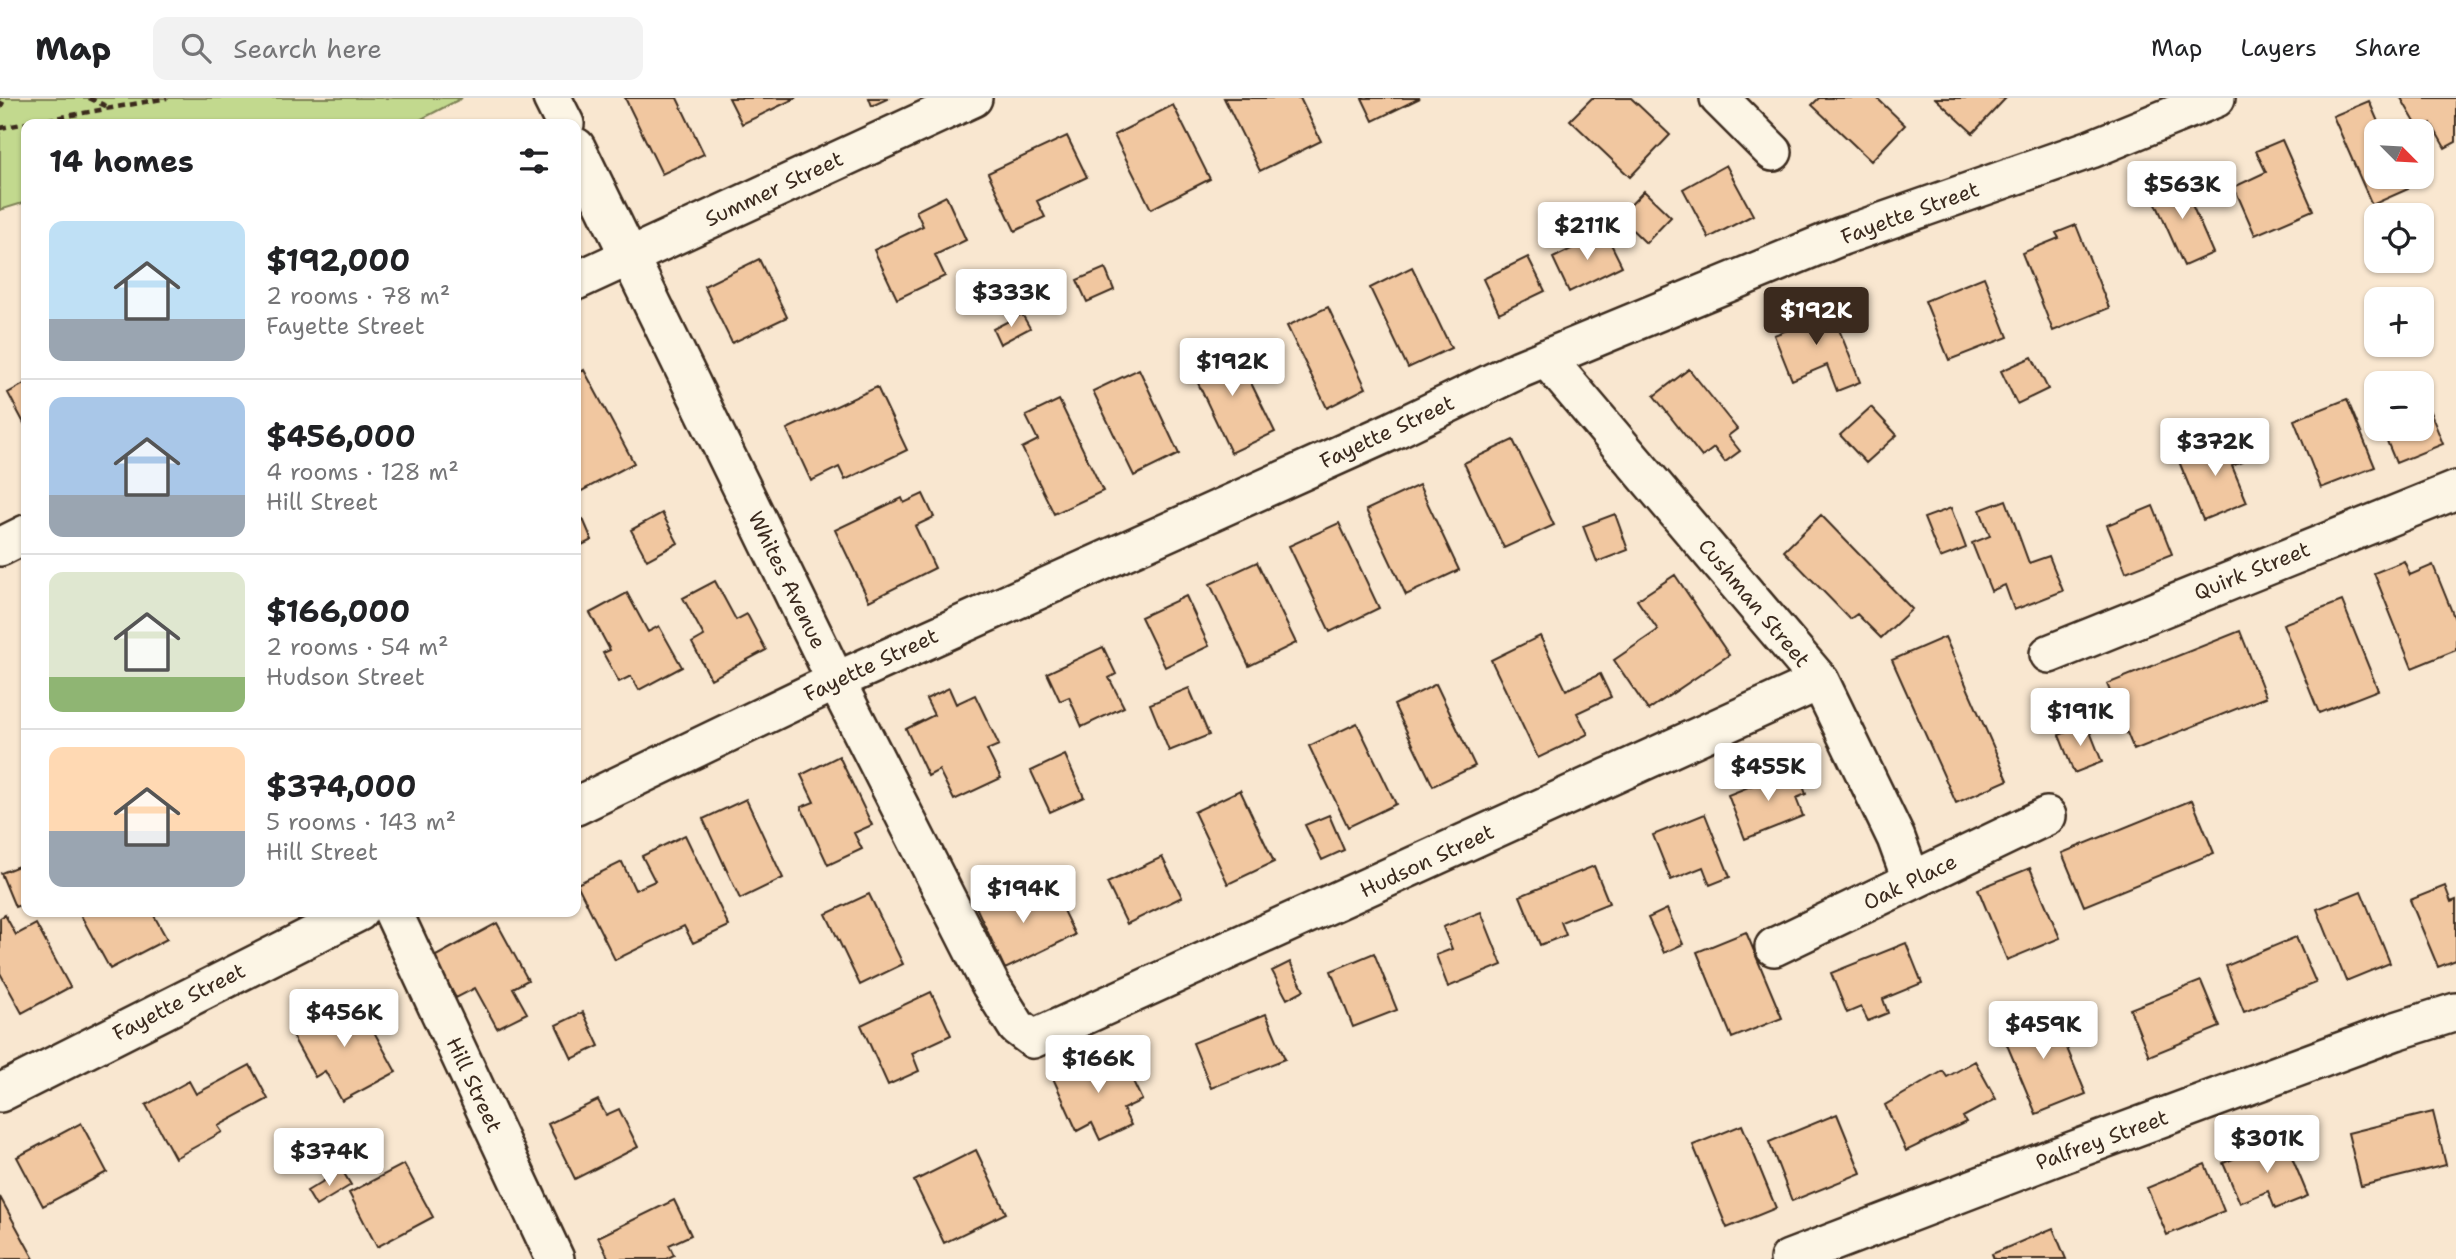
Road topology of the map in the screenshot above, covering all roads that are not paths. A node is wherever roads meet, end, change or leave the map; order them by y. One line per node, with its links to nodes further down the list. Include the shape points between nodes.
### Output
1 (552, 98): 5 (street)
2 (973, 98): 8 (street, Summer Street)
3 (1719, 98): 6 (street)
4 (2216, 98): 10 (street, Fayette Street, via 2091,149 1842,236)
5 (562, 119)
6 (1773, 152)
7 (581, 157): 8 (street, Whites Avenue)
8 (629, 257): 9 (street, Summer Street); 15 (street, Whites Avenue)
9 (581, 279)
10 (1546, 358): 15 (street, Fayette Street); 16 (street, Cushman Street)
11 (2456, 490): 14 (street, Quirk Street)
12 (21, 536): 13 (street)
13 (0, 547)
14 (2049, 654)
15 (836, 681): 17 (street, Fayette Street); 24 (street, Whites Avenue, via 990,984 1017,1027)
16 (1820, 681): 19 (street, Cushman Street); 24 (street, Hudson Street)
17 (581, 804)
18 (2046, 816): 19 (street, Oak Place)
19 (1912, 879): 22 (street, Oak Place)
20 (349, 917): 25 (street, Fayette Street)
21 (395, 917): 26 (street, Hill Street)
22 (1774, 947)
23 (2456, 1012): 27 (street, Palfrey Street)
24 (1033, 1039)
25 (0, 1093)
26 (555, 1259)
27 (1789, 1259)

